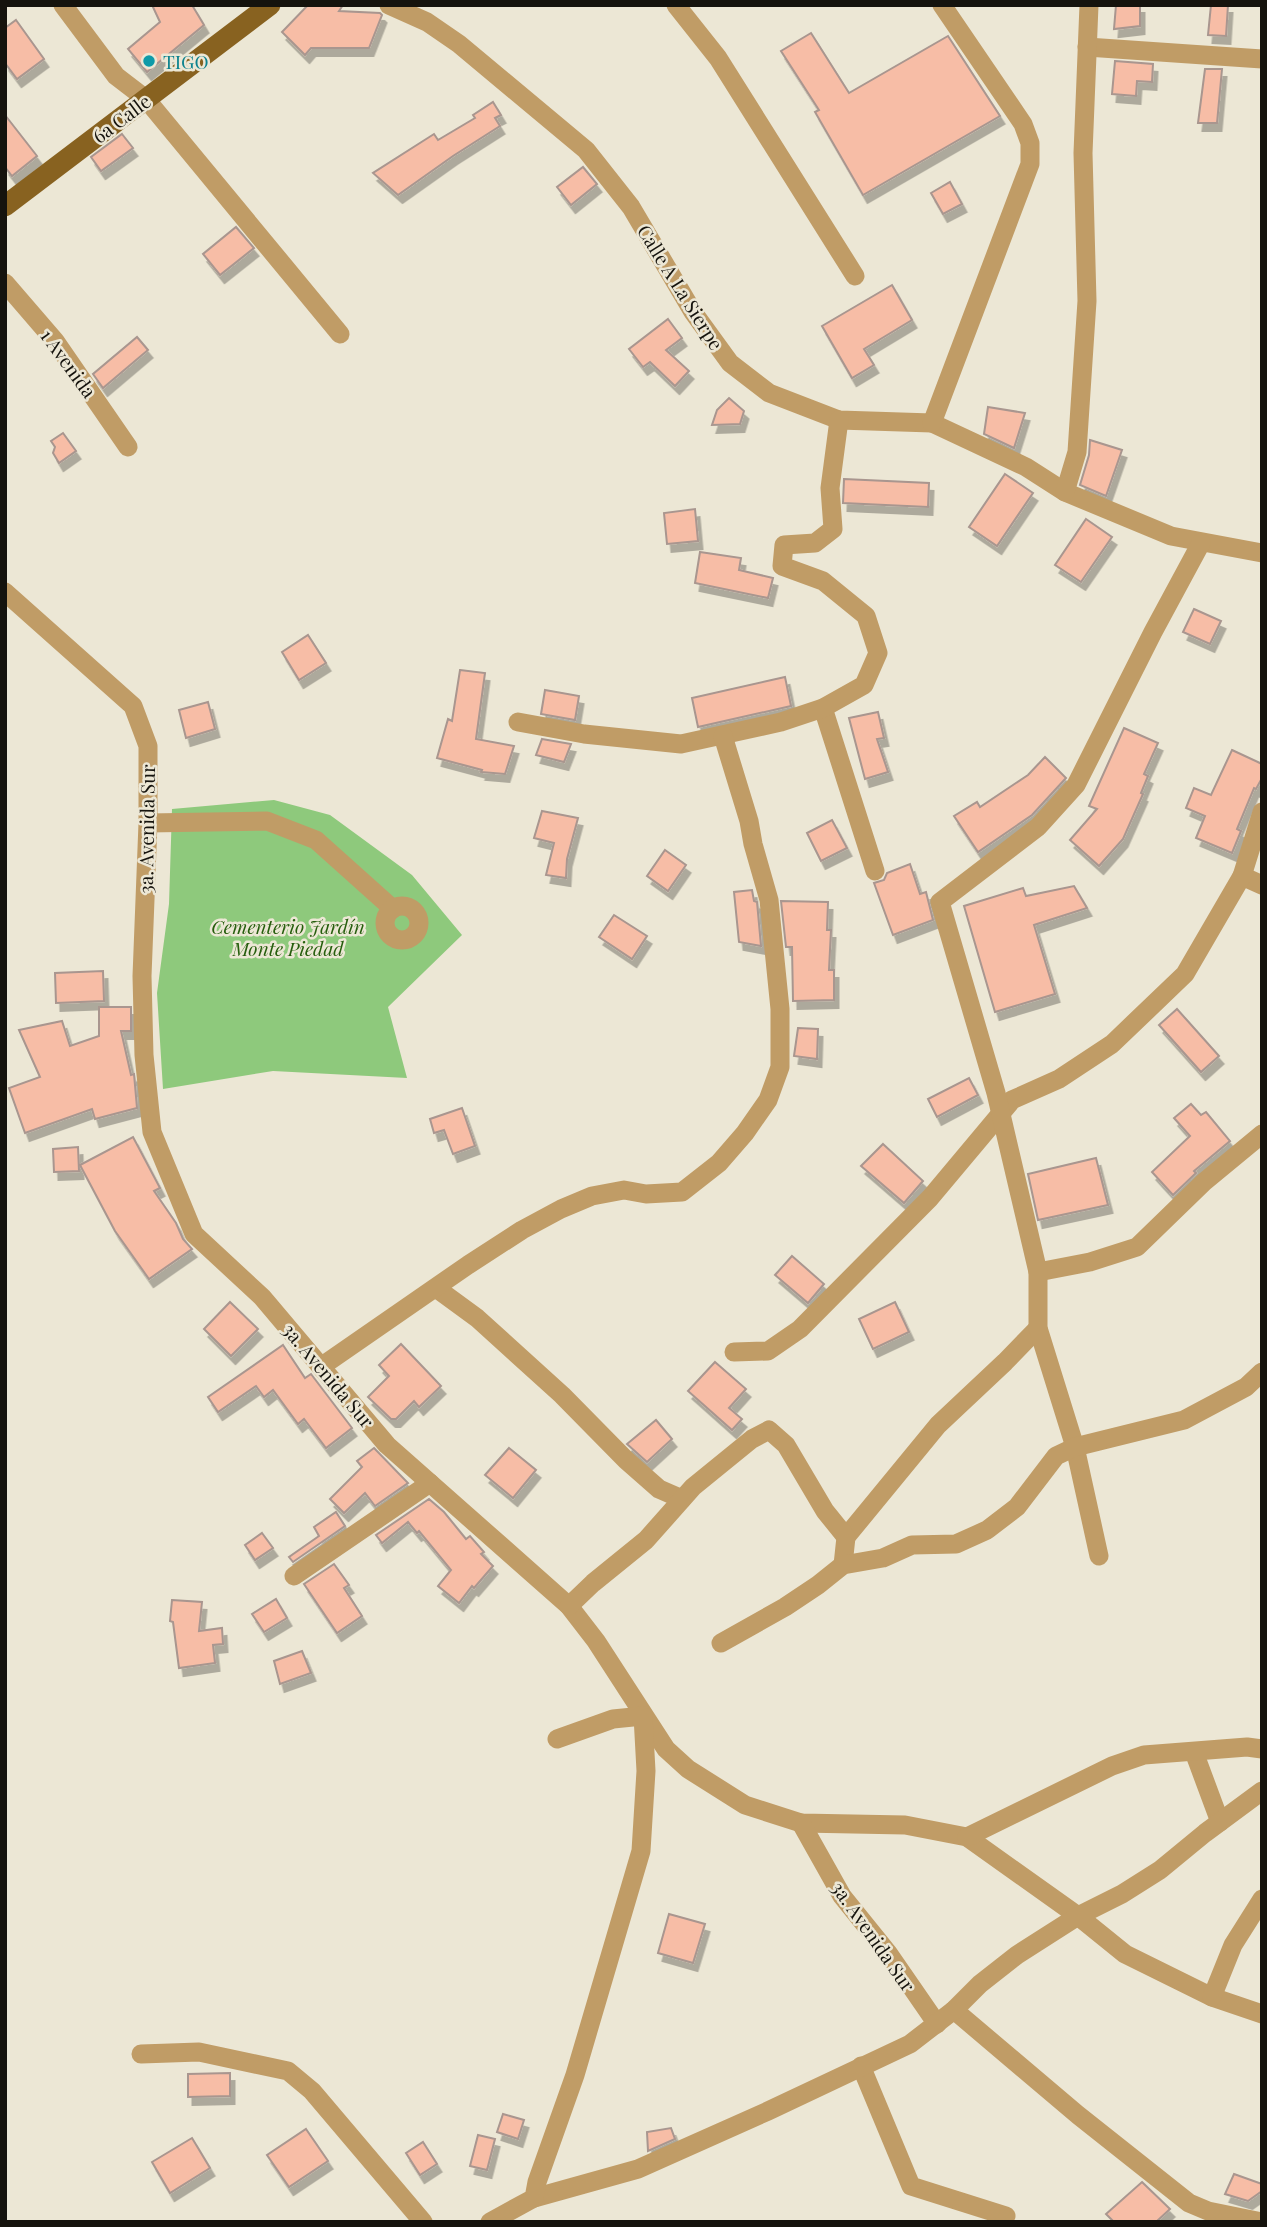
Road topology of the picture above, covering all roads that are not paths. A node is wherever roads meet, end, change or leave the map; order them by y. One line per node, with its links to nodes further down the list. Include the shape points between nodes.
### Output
1 (63, 5): 9 (street, via 116,76)
2 (270, 5): 9 (main road, 6a Calle)
3 (389, 5): 14 (street, Calle A La Sierpe, via 428,22 458,44 586,150 631,207 693,312 730,363 769,393)
4 (942, 5): 15 (street, via 1023,124 1030,143 1030,164)
5 (1089, 5): 7 (street)
6 (677, 8): 11 (street, via 718,58)
7 (1087, 47): 8 (street); 17 (street, via 1083,153 1087,301 1077,452)
8 (1262, 59)
9 (146, 99): 10 (main road, 6a Calle); 13 (street)
10 (5, 206)
11 (855, 275)
12 (5, 283): 16 (street, 1 Avenida, via 55,341)
13 (340, 334)
14 (839, 420): 15 (street, Calle A La Sierpe); 21 (street, via 830,488 833,529 815,543 784,545 782,566 823,582 866,616 878,653 864,685)
15 (932, 424): 17 (street, Calle A La Sierpe, via 1026,467)
16 (128, 447)
17 (1065, 492): 18 (street, Calle A La Sierpe, via 1171,536)
18 (1201, 543): 19 (street, Calle A La Sierpe); 30 (street, via 1076,785 1038,827 940,901)
19 (1262, 553)
20 (5, 592): 25 (street, 3a. Avenida Sur, via 133,706 148,746)
21 (823, 708): 23 (street); 26 (street)
22 (518, 722): 23 (street, via 681,744)
23 (723, 736): 33 (street, via 769,900 780,1009 780,1067 768,1100 719,1163 682,1192 624,1190 592,1196 522,1230)
24 (1262, 812): 27 (street)
25 (148, 823): 29 (street, via 267,821 316,840); 36 (street, 3a. Avenida Sur, via 142,976 152,1132 194,1234 262,1297)
26 (875, 872)
27 (1242, 876): 28 (street); 30 (street, via 1185,974 1112,1044 1059,1079 1012,1100)
28 (1262, 886)
29 (393, 909)
30 (999, 1113): 32 (street); 35 (street, via 930,1198 800,1329 768,1351)
31 (1262, 1134): 32 (street, via 1137,1247)
32 (1038, 1272): 34 (street)
33 (436, 1288): 36 (street); 40 (street, via 477,1318 659,1489)
34 (1038, 1328): 38 (street); 41 (street, via 938,1425)
35 (734, 1352)
36 (322, 1366): 39 (street, 3a. Avenida Sur, via 387,1445)
37 (1262, 1372): 38 (street, via 1246,1387 1184,1420)
38 (1075, 1447): 42 (street); 43 (street, via 1056,1456 1017,1507 987,1530 956,1544 912,1545 883,1558)
39 (430, 1483): 44 (street); 45 (street, 3a. Avenida Sur)
40 (682, 1499): 41 (street, via 752,1439 769,1430 786,1445); 45 (street, via 646,1540)
41 (846, 1537): 43 (street)
42 (1099, 1556)
43 (843, 1565): 46 (street, via 796,1600)
44 (294, 1576)
45 (569, 1606): 47 (street, 3a. Avenida Sur)
46 (721, 1643)
47 (643, 1716): 48 (street, via 613,1719); 53 (street, 3a. Avenida Sur, via 666,1749 688,1769 745,1805); 63 (street, via 646,1771 641,1851)
48 (557, 1739)
49 (1262, 1749): 50 (street)
50 (1195, 1752): 52 (street); 54 (street, via 1144,1755 1112,1766)
51 (1262, 1791): 52 (street)
52 (1220, 1822): 56 (street, via 1160,1870)
53 (801, 1823): 54 (street, via 905,1825); 60 (street, 3a. Avenida Sur, via 842,1896)
54 (967, 1837): 56 (street)
55 (1262, 1899): 57 (street, via 1233,1945)
56 (1078, 1916): 57 (street, via 1125,1954); 58 (street, via 1017,1955)
57 (1212, 1997): 59 (street)
58 (954, 2010): 60 (street); 67 (street, via 1189,2203)
59 (1262, 2014)
60 (937, 2024): 62 (street)
61 (141, 2054): 65 (street, via 199,2052 288,2071 312,2091)
62 (862, 2066): 63 (street, via 638,2169); 64 (street, via 911,2186)
63 (534, 2198): 66 (street)
64 (1006, 2216)
65 (423, 2222)
66 (490, 2222)
67 (1262, 2222)

